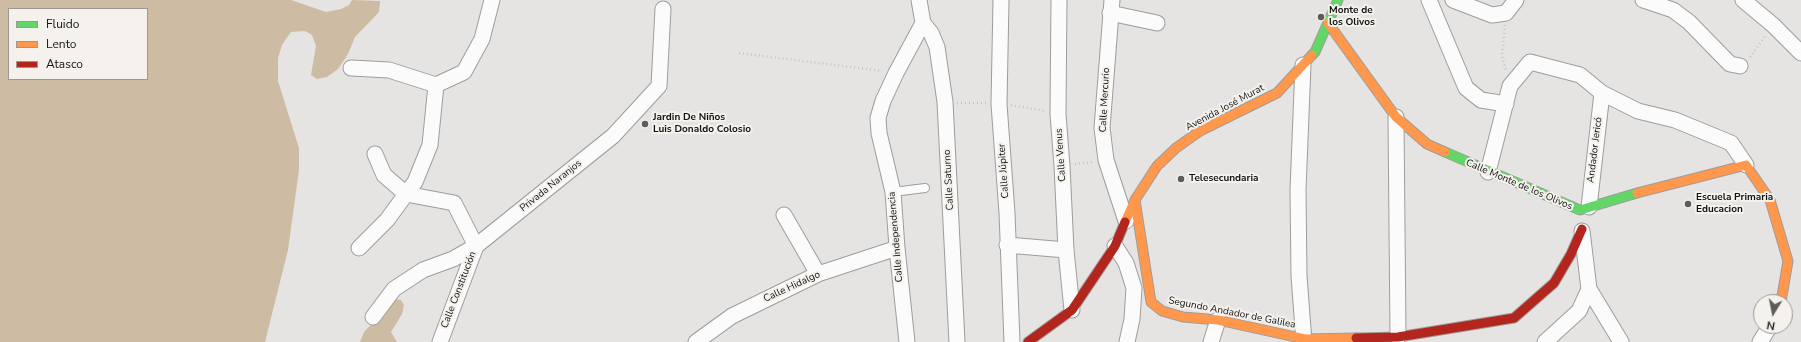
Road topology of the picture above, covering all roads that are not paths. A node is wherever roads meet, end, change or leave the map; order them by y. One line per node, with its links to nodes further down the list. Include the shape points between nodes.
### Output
1 (492, 0): 20 (street, via 482,40 464,72)
2 (920, 0): 13 (street)
3 (1001, 0): 35 (street, Calle Júpiter, via 999,104)
4 (1059, 0): 40 (street, Calle Venus, via 1058,114)
5 (1338, 0): 15 (street, Avenida José Murat)
6 (1429, 0): 22 (street, via 1466,88 1481,100)
7 (1453, 0): 8 (street, via 1492,15 1506,13)
8 (1516, 0)
9 (1643, 0): 18 (street, via 1673,10 1689,22 1730,64)
10 (1744, 0): 16 (street)
11 (1111, 7): 14 (street); 33 (street, Calle Mercurio, via 1102,128 1106,160)
12 (663, 9): 36 (street, Privada Naranjos, via 659,86 613,136)
13 (923, 23): 28 (street, Calle Independencia, via 896,73 878,118); 52 (street, Calle Saturno, via 937,47 945,102)
14 (1157, 23)
15 (1328, 23): 17 (street, Avenida José Murat, via 1315,52); 23 (street, Calle Monte de los Olivos)
16 (1801, 53)
17 (1303, 65): 30 (street, Avenida José Murat, via 1277,93 1200,131 1176,148 1157,166); 48 (street, via 1298,190 1299,276)
18 (1740, 66)
19 (351, 68): 20 (street, via 389,70)
20 (436, 85): 29 (street, via 430,145 415,182)
21 (1602, 93): 22 (street, via 1580,75 1530,62 1510,86); 25 (street, via 1638,111 1675,120 1731,143); 31 (street, Andador Jericó)
22 (1506, 104): 26 (street)
23 (1396, 117): 26 (street, Calle Monte de los Olivos, via 1427,144); 47 (street)
24 (375, 154): 29 (street, via 384,175)
25 (1746, 165): 31 (street); 43 (street, via 1770,200 1788,261)
26 (1488, 172): 31 (street, Calle Monte de los Olivos)
27 (925, 188): 28 (lane)
28 (893, 192): 39 (street, Calle Independencia)
29 (406, 194): 36 (street, Calle Constitución, via 454,202); 38 (street, via 387,220)
30 (1135, 200): 33 (street, Avenida José Murat); 46 (street, Segundo Andador de Galilea, via 1151,302 1162,311 1183,317)
31 (1585, 209): 34 (street, Andador Jericó)
32 (784, 215): 41 (street)
33 (1126, 220): 37 (street, Avenida José Murat)
34 (1582, 229): 42 (street); 47 (street, Segundo Andador de Galilea, via 1554,283 1514,318)
35 (1007, 245): 40 (street); 53 (street, Calle Júpiter)
36 (476, 246): 45 (street, Privada Naranjos, via 453,259 423,270 394,289); 49 (street, Calle Constitución)
37 (1115, 246): 44 (street, Avenida José Murat); 55 (street, via 1126,263 1134,288 1132,319)
38 (359, 248)
39 (897, 248): 41 (street, Calle Hidalgo); 51 (street, Calle Independencia)
40 (1066, 250): 44 (street, Calle Venus)
41 (818, 274): 50 (street, Calle Hidalgo, via 732,316)
42 (1589, 289): 57 (street, via 1579,311); 58 (street)
43 (1782, 294)
44 (1072, 310): 54 (street, Avenida José Murat)
45 (373, 317)
46 (1218, 320): 48 (street, Segundo Andador de Galilea); 56 (street)
47 (1398, 337): 48 (street, Segundo Andador de Galilea)
48 (1305, 340)
49 (440, 342)
50 (696, 342)
51 (906, 342)
52 (957, 342)
53 (1012, 342)
54 (1028, 342)
55 (1127, 342)
56 (1211, 342)
57 (1545, 342)
58 (1621, 342)

